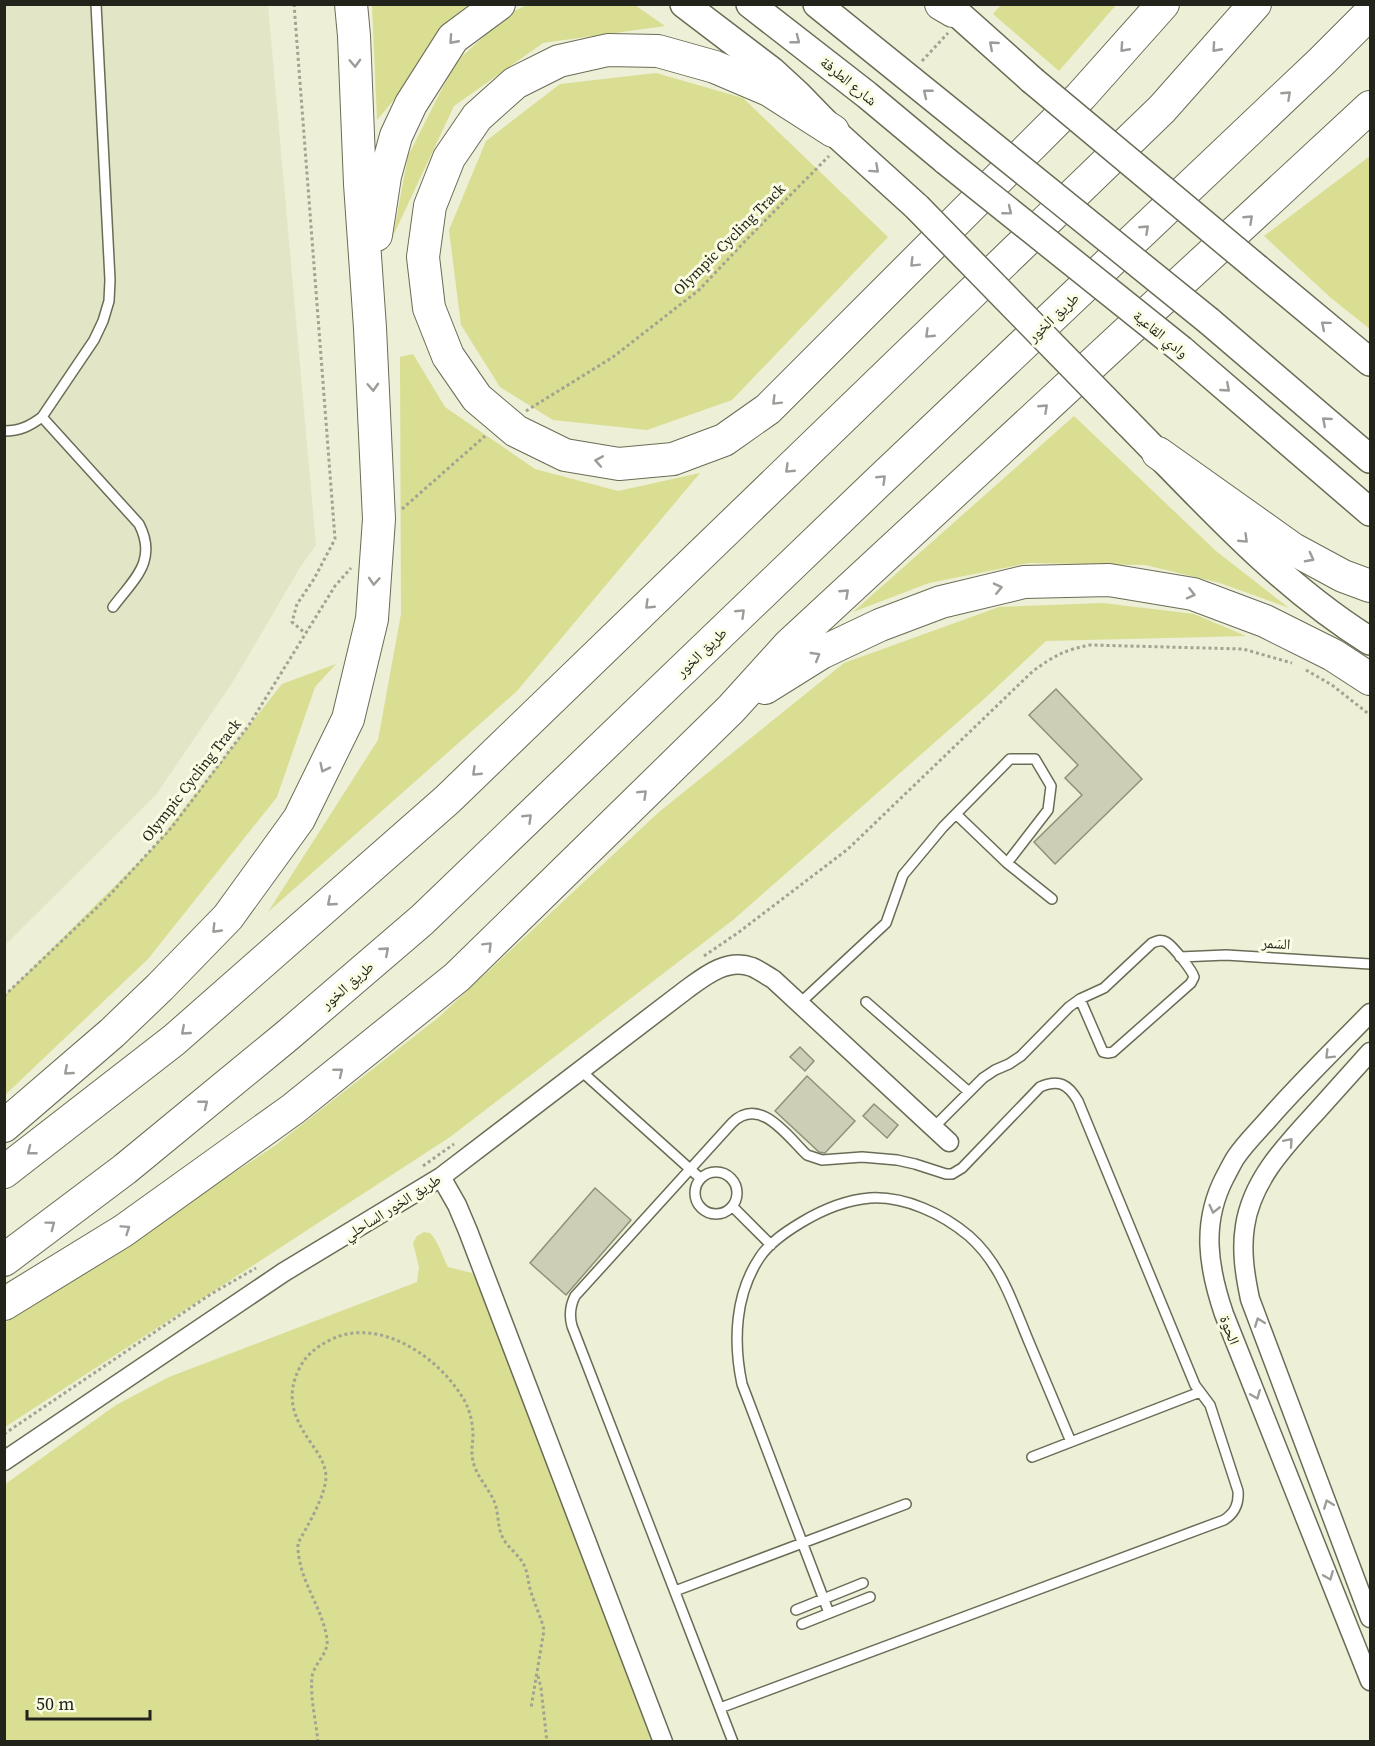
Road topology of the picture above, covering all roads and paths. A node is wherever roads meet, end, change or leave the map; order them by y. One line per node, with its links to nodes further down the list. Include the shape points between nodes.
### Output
1 (96, 4): 19 (lane, via 109,301 94,340)
2 (294, 4): 29 (path, via 335,539 297,604 292,622)
3 (351, 4): 16 (highway, one-way to 16)
4 (499, 4): 16 (highway, one-way to 16, via 453,38 411,104 396,136 380,208)
5 (684, 4): 14 (main road, via 772,71)
6 (750, 4): 15 (main road, شارع الطرفة, one-way to 15)
7 (817, 4): 23 (main road, one-way to 7, bridge, via 1209,321)
8 (1162, 4): 14 (highway, one-way to 14, via 1081,96 768,409 724,440 673,459 619,464 565,455 516,431 477,398 448,356 429,308 425,277 423,257 430,206 448,158 477,117 515,84 559,61 608,50 658,51 715,67 769,90)
9 (1255, 4): 50 (highway, one-way to 50, via 1162,109 447,800 174,1040)
10 (949, 12): 12 (path); 17 (main road, one-way to 10, bridge)
11 (1371, 13): 55 (highway, طريق الخور, one-way to 11, via 134,1161 422,920)
12 (914, 68)
13 (1365, 114): 32 (highway, one-way to 13, via 789,645)
14 (835, 140): 18 (path, Olympic Cycling Track, via 699,290 613,357); 22 (main road, one-way to 22, bridge, via 917,207)
15 (945, 161): 24 (main road, وادي القاعية, one-way to 24, bridge, via 1182,350)
16 (370, 328): 46 (highway, one-way to 46, via 379,519 372,619 348,718 299,819 228,916 112,1033)
17 (1371, 362)
18 (524, 412)
19 (42, 417): 20 (lane, via 19,430); 28 (lane, via 143,532 147,550 143,567)
20 (4, 431)
21 (486, 435): 25 (path)
22 (1158, 453): 27 (highway, one-way to 27, via 1293,549); 30 (main road, one-way to 30, via 1269,563 1313,601)
23 (1371, 459)
24 (1371, 512)
25 (399, 513)
26 (357, 562): 29 (path, Olympic Cycling Track, via 335,586)
27 (1371, 586)
28 (112, 607)
29 (305, 633): 38 (path, Olympic Cycling Track, via 249,725 172,827 106,899)
30 (1371, 641)
31 (1371, 679): 32 (highway, one-way to 31, via 821,652 880,625 941,602 1024,582 1109,580 1193,594 1265,621)
32 (731, 710): 56 (highway, one-way to 32, via 123,1231 274,1122 457,977)
33 (956, 814): 34 (lane); 34 (lane, via 1010,759 1035,759 1051,786 1048,810); 41 (lane, via 903,875 886,923)
34 (1007, 863): 35 (lane)
35 (1052, 899)
36 (1180, 957): 37 (lane, السَمر, via 1226,955); 39 (lane, via 1166,941 1158,940 1104,988); 39 (lane, via 1192,971 1191,983 1113,1052 1103,1052)
37 (1371, 964)
38 (4, 996)
39 (1080, 999): 45 (lane, via 1021,1056 994,1070)
40 (866, 1002): 45 (lane)
41 (799, 1004): 44 (street, طريق الخور الساحلي, via 773,979 752,967 722,967); 47 (street, طريق الخور الساحلي)
42 (1371, 1013): 72 (street, الحوة, one-way to 72, via 1296,1088 1235,1157 1218,1190 1209,1234 1210,1259 1224,1314)
43 (1371, 1052): 69 (street, الحوة, one-way to 43, via 1250,1299 1243,1238 1251,1204 1274,1161)
44 (580, 1070): 49 (lane); 51 (street, طريق الخور الساحلي)
45 (969, 1092): 47 (lane)
46 (4, 1126)
47 (933, 1127): 48 (street, طريق الخور الساحلي)
48 (949, 1142)
49 (691, 1170): 52 (lane); 57 (lane, via 737,1118 755,1113 769,1118 814,1159 878,1158 952,1174 1040,1087 1065,1084 1078,1101); 64 (lane, via 575,1296 570,1314)
50 (4, 1172)
51 (441, 1177): 60 (street, طريق الخور الساحلي, via 274,1279); 77 (street, via 468,1231)
52 (700, 1178): 53 (lane, via 718,1172 732,1179 737,1192); 53 (lane, via 694,1194 700,1208 713,1215)
53 (732, 1207): 54 (lane)
54 (771, 1245): 58 (lane, via 812,1216 871,1198 925,1209 957,1226 982,1248 1002,1276); 62 (lane, via 752,1272 740,1307 736,1345 742,1384)
55 (4, 1260)
56 (4, 1304)
57 (1200, 1392): 58 (lane); 74 (lane, via 1210,1405 1238,1491 1238,1505 1224,1520)
58 (1071, 1442): 59 (lane)
59 (1032, 1457)
60 (4, 1461)
61 (906, 1503): 62 (lane)
62 (802, 1543): 64 (lane); 66 (lane)
63 (863, 1583): 66 (lane)
64 (675, 1591): 74 (lane)
65 (870, 1597): 68 (lane)
66 (824, 1599): 67 (lane); 68 (lane)
67 (796, 1610)
68 (829, 1613): 70 (lane)
69 (1371, 1618)
70 (801, 1624)
71 (537, 1674): 73 (path); 75 (path, via 544,1638 542,1620 523,1563 503,1538 495,1504 476,1470 471,1416 462,1397 429,1361 397,1340 363,1332 335,1337 308,1355 291,1398 326,1474 319,1502 298,1543 301,1569 327,1638 325,1652 312,1677); 76 (path)
72 (1371, 1681)
73 (531, 1708)
74 (720, 1708): 78 (lane)
75 (318, 1742)
76 (548, 1742)
77 (663, 1742)
78 (733, 1742)

